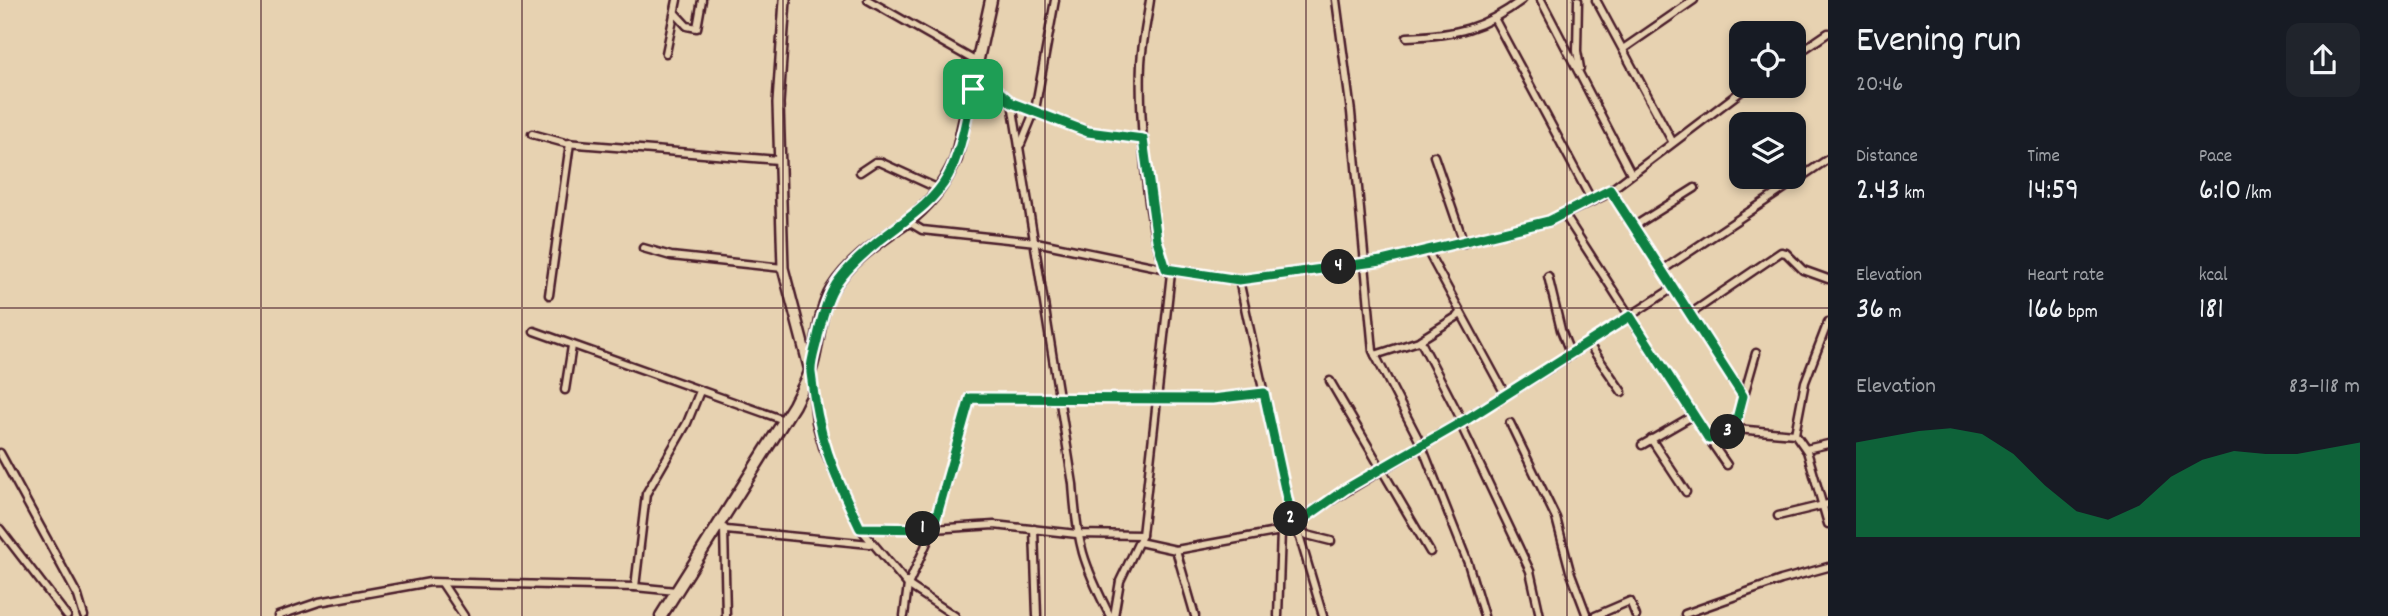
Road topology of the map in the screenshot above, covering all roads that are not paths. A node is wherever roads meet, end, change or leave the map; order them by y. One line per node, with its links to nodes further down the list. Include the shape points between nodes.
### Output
1 (677, 0): 14 (street)
2 (702, 0): 14 (street, via 697,28 687,26)
3 (785, 0): 35 (street)
4 (868, 0): 21 (street)
5 (991, 0): 21 (main road)
6 (1055, 0): 27 (street)
7 (1150, 0): 29 (street, via 1141,62)
8 (1336, 0): 49 (street)
9 (1522, 0): 15 (street)
10 (1541, 0): 22 (street)
11 (1578, 0): 22 (street)
12 (1694, 0): 19 (street)
13 (1599, 1): 19 (street)
14 (676, 13): 20 (street)
15 (1495, 20): 17 (street, via 1464,31); 41 (street)
16 (1827, 36): 18 (street)
17 (1407, 37)
18 (1806, 49)
19 (1623, 50): 30 (street)
20 (666, 53)
21 (977, 62): 23 (main road); 24 (street)
22 (1580, 73): 37 (street)
23 (973, 89): 24 (street); 39 (main road, via 956,159)
24 (995, 89): 26 (street)
25 (1731, 98): 30 (street)
26 (1012, 103): 27 (street); 32 (street)
27 (1035, 110): 29 (street, via 1088,132); 32 (street)
28 (532, 134): 31 (street)
29 (1143, 139): 51 (street, via 1157,240)
30 (1672, 141): 37 (street)
31 (570, 143): 35 (street); 57 (street)
32 (1021, 146): 45 (street)
33 (1434, 156): 46 (street)
34 (1828, 159): 52 (street)
35 (778, 160): 50 (street)
36 (860, 173): 39 (street, via 880,162)
37 (1631, 173): 40 (street)
38 (1695, 188): 44 (street)
39 (939, 189): 43 (main road)
40 (1610, 190): 41 (street); 44 (street)
41 (1592, 201): 42 (street)
42 (1564, 214): 46 (street); 60 (street)
43 (908, 221): 45 (street, via 922,230); 69 (main road, via 867,251 832,289 822,310)
44 (1633, 227): 52 (street)
45 (1036, 242): 51 (street); 77 (street)
46 (1464, 243): 48 (street)
47 (643, 248): 50 (street, via 671,256)
48 (1428, 252): 49 (street); 58 (street)
49 (1365, 264): 55 (street); 67 (street)
50 (783, 268): 69 (street)
51 (1166, 269): 55 (street); 78 (street, via 1171,273)
52 (1661, 271): 56 (street)
53 (1548, 276): 68 (street)
54 (1828, 279): 59 (street, via 1802,270 1781,252)
55 (1239, 280): 74 (street)
56 (1673, 288): 59 (street); 60 (street)
57 (549, 295)
58 (1461, 314): 63 (street); 75 (street)
59 (1690, 314): 76 (street)
60 (1630, 316): 64 (street); 79 (street)
61 (1828, 322): 84 (street, via 1805,382)
62 (534, 331): 65 (street)
63 (1422, 340): 67 (street); 81 (street)
64 (1588, 343): 68 (street); 73 (street)
65 (572, 346): 71 (street); 72 (street)
66 (1756, 353): 76 (street)
67 (1375, 355): 87 (street)
68 (1571, 355): 75 (street)
69 (810, 371): 80 (main road); 100 (street, via 823,447)
70 (1330, 381): 93 (street)
71 (565, 390)
72 (700, 391): 80 (street); 114 (street, via 646,494)
73 (1622, 392)
74 (1264, 393): 78 (street); 99 (street)
75 (1505, 394): 81 (street)
76 (1743, 396): 83 (street)
77 (1058, 398): 78 (street); 102 (street, via 970,398); 105 (street)
78 (1157, 400): 106 (street)
79 (1694, 415): 85 (street); 86 (street)
80 (784, 420): 98 (main road)
81 (1461, 422): 87 (street); 131 (street, via 1530,571)
82 (1510, 423): 132 (street, via 1556,518)
83 (1734, 430): 84 (street); 86 (street)
84 (1796, 434): 90 (street)
85 (1651, 439): 89 (street); 94 (street)
86 (1709, 439): 92 (street)
87 (1420, 444): 93 (street); 130 (street, via 1468,562)
88 (1828, 444): 90 (street)
89 (1642, 445)
90 (1806, 449): 95 (street)
91 (0, 453): 118 (street, via 78,596)
92 (1727, 465)
93 (1380, 469): 99 (street); 110 (street)
94 (1686, 492)
95 (1826, 505): 96 (street); 97 (street)
96 (1778, 516)
97 (1828, 524)
98 (723, 526): 108 (street); 115 (main road); 122 (street)
99 (1293, 526): 104 (street); 107 (street); 129 (street)
100 (860, 528): 102 (street); 108 (street)
101 (0, 529): 117 (street)
102 (933, 529): 103 (street, via 994,525); 113 (street)
103 (1034, 529): 105 (street); 125 (street)
104 (1281, 531): 109 (street); 128 (street)
105 (1077, 534): 106 (street); 126 (street, via 1082,559)
106 (1141, 539): 109 (street); 126 (street, via 1120,581)
107 (1331, 541)
108 (870, 544): 113 (street)
109 (1176, 550): 127 (street)
110 (1430, 552)
111 (1828, 567): 116 (street)
112 (442, 583): 114 (street); 119 (street, via 319,602); 120 (street)
113 (908, 585): 123 (street); 124 (street)
114 (635, 587): 115 (street)
115 (676, 592): 121 (main road)
116 (1685, 614)
117 (67, 616)
118 (84, 616)
119 (278, 616)
120 (464, 616)
121 (661, 616)
122 (726, 616)
123 (904, 616)
124 (955, 616)
125 (1037, 616)
126 (1112, 616)
127 (1195, 616)
128 (1278, 616)
129 (1323, 616)
130 (1484, 616)
131 (1540, 616)
132 (1587, 616)
133 (1595, 616): 134 (street, via 1629,601)
134 (1636, 616)

